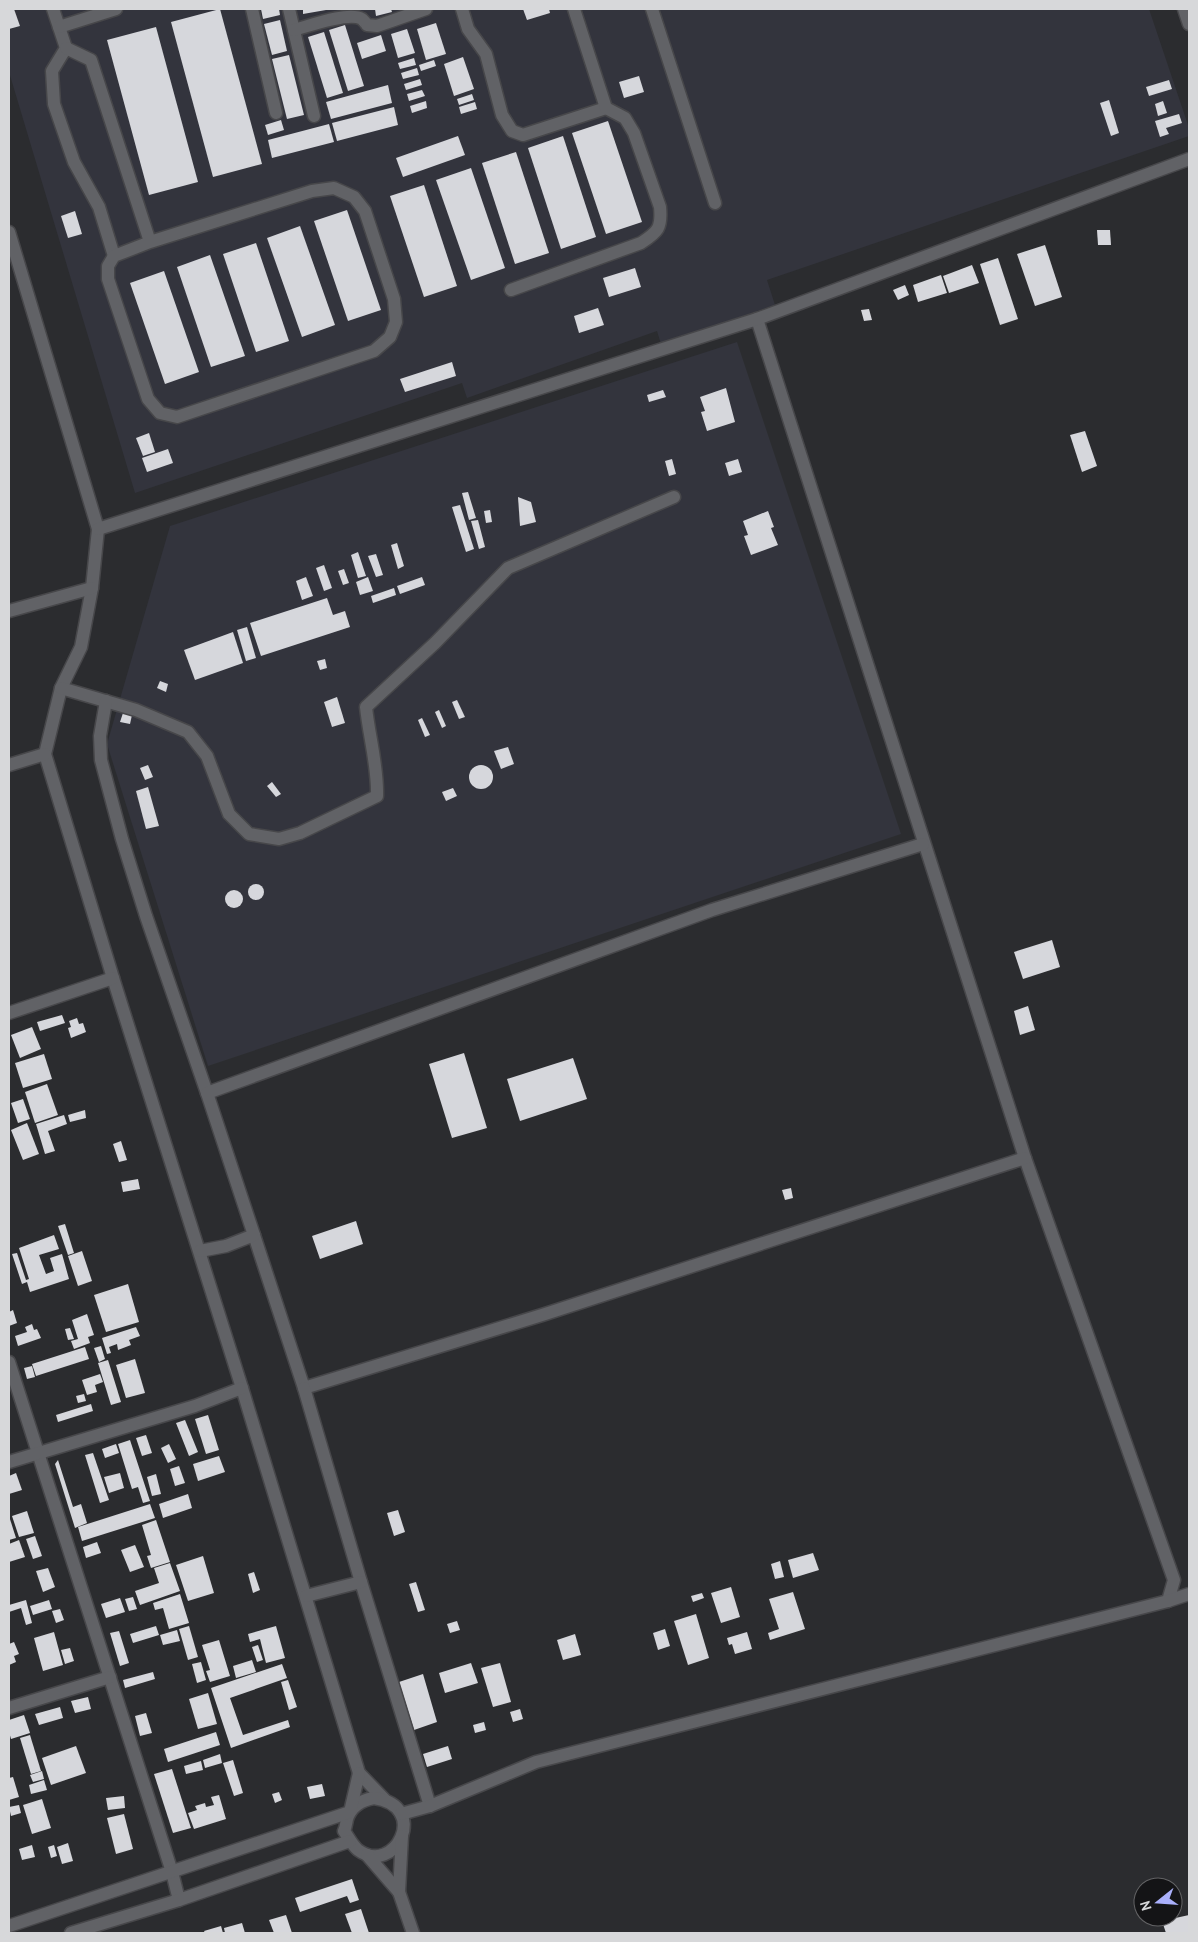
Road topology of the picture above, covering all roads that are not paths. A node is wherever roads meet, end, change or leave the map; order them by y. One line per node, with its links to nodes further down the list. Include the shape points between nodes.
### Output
1 (53, 9): 11 (street)
2 (116, 9): 11 (street)
3 (252, 9): 15 (street)
4 (289, 9): 12 (street)
5 (426, 9): 12 (street, via 377,26 367,25 354,17)
6 (462, 9): 14 (street, via 468,29 486,54 502,115 512,131 523,135)
7 (574, 9): 14 (street)
8 (652, 9): 18 (street)
9 (1184, 9): 10 (street)
10 (1189, 24)
11 (59, 27): 13 (street)
12 (294, 30): 16 (street)
13 (66, 48): 20 (street, via 92,60); 21 (street, via 52,72 54,104 74,162 99,206)
14 (606, 108): 22 (street, via 625,118 634,133 660,207 661,219 656,233 641,243)
15 (276, 113)
16 (314, 116)
17 (1189, 159): 23 (street)
18 (715, 202)
19 (9, 232): 25 (street)
20 (150, 242): 21 (street); 21 (street, via 312,191 334,188 354,197 365,211 394,299 396,322 390,337 374,351 177,417 160,412 148,399 108,279 108,266)
21 (114, 256)
22 (511, 290)
23 (757, 320): 25 (street); 32 (street)
24 (674, 497): 29 (street, via 508,568 435,643 366,707 378,774 377,796 300,833 279,839 250,834 228,814 207,756 188,732)
25 (98, 529): 26 (street)
26 (92, 588): 27 (street); 28 (street, via 81,647)
27 (9, 611)
28 (61, 688): 29 (street); 30 (street)
29 (100, 699): 35 (street, via 101,760 122,840)
30 (45, 754): 31 (street); 33 (street)
31 (9, 765)
32 (923, 844): 35 (street, via 712,910); 36 (street)
33 (113, 978): 34 (street); 38 (street)
34 (9, 1013)
35 (208, 1093): 37 (street)
36 (1025, 1158): 41 (street, via 542,1315); 47 (street, via 1174,1580)
37 (250, 1237): 38 (street); 41 (street)
38 (200, 1251): 40 (street)
39 (9, 1362): 42 (street)
40 (242, 1388): 42 (street, via 195,1406); 46 (street)
41 (304, 1388): 44 (street)
42 (38, 1453): 43 (street); 48 (street)
43 (9, 1462)
44 (356, 1583): 46 (street); 52 (street)
45 (1189, 1594): 47 (street)
46 (306, 1596): 50 (street)
47 (1168, 1601): 52 (street, via 536,1762)
48 (110, 1677): 49 (street); 58 (street)
49 (9, 1708)
50 (360, 1773): 51 (street); 53 (street)
51 (384, 1799): 53 (street, via 365,1799); 54 (street)
52 (430, 1806): 54 (street)
53 (350, 1812): 56 (street, via 344,1831); 58 (street)
54 (401, 1814): 55 (street, via 404,1821)
55 (402, 1836): 57 (street, via 398,1844 384,1854); 59 (street)
56 (350, 1840): 57 (street, via 359,1851); 60 (street)
57 (367, 1854): 59 (street)
58 (172, 1872): 60 (street); 61 (street)
59 (399, 1892): 63 (street)
60 (179, 1900): 62 (street)
61 (9, 1926)
62 (71, 1933)
63 (413, 1933)

